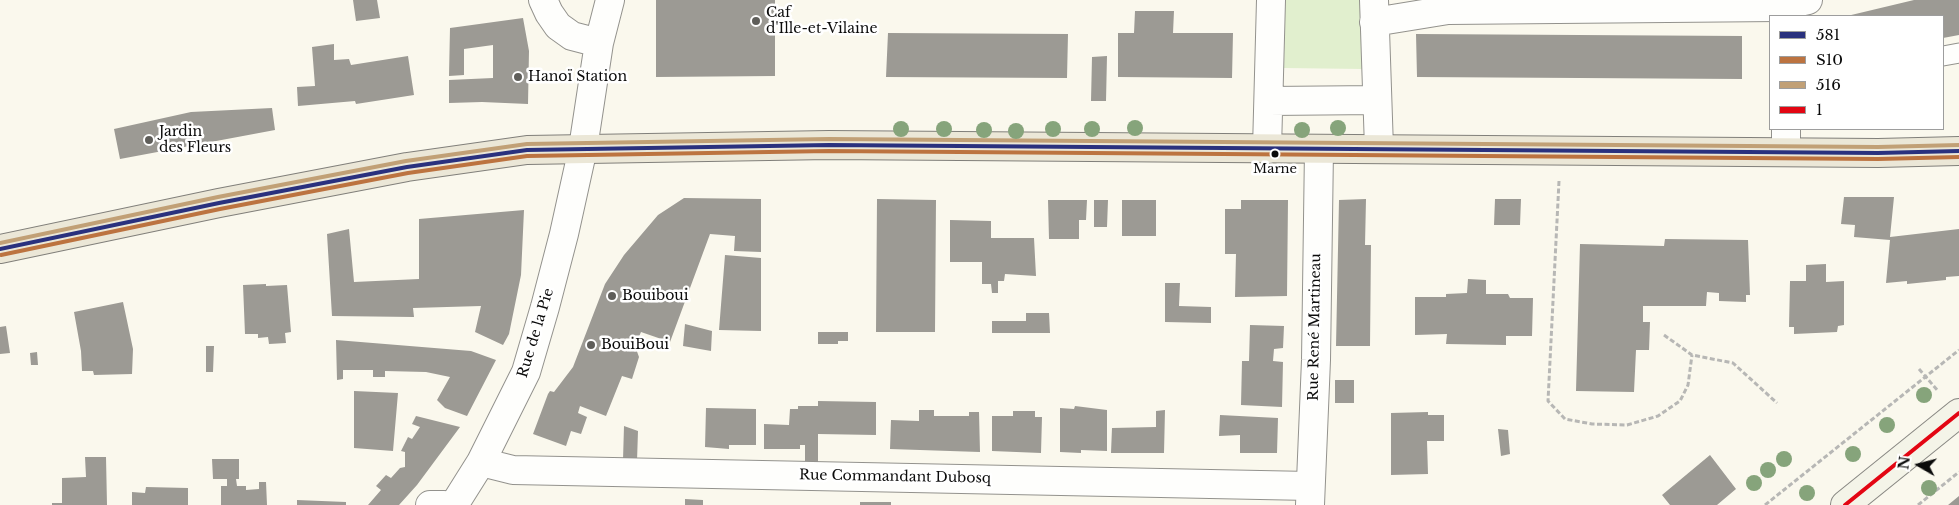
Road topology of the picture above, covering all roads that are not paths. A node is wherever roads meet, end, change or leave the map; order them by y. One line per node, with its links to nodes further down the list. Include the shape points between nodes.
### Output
1 (543, 0): 7 (street, via 558,26 572,36)
2 (610, 0): 7 (street, Rue de la Pie)
3 (1271, 0): 11 (street)
4 (1808, 0): 6 (street)
5 (1374, 11): 6 (street); 10 (street)
6 (1777, 12)
7 (599, 42): 13 (street, Rue de la Pie)
8 (1959, 53): 9 (lane)
9 (1944, 56)
10 (1377, 100): 11 (street); 14 (street)
11 (1269, 101): 15 (street)
12 (1786, 140): 14 (main road, via 1560,149); 17 (main road, via 1878,152)
13 (583, 148): 15 (main road, via 829,145); 18 (main road, via 527,150 407,167); 20 (street, Rue de la Pie, via 545,308 526,372)
14 (1379, 148): 16 (main road)
15 (1267, 149): 16 (main road)
16 (1319, 149): 21 (street, Rue René Martineau)
17 (1959, 151)
18 (0, 249)
19 (1959, 413): 25 (street)
20 (481, 462): 21 (street, Rue Commandant Dubosq, via 513,470); 24 (street, Rue de la Pie)
21 (1310, 495)
22 (430, 505): 23 (street)
23 (444, 505)
24 (454, 505)
25 (1844, 505)

